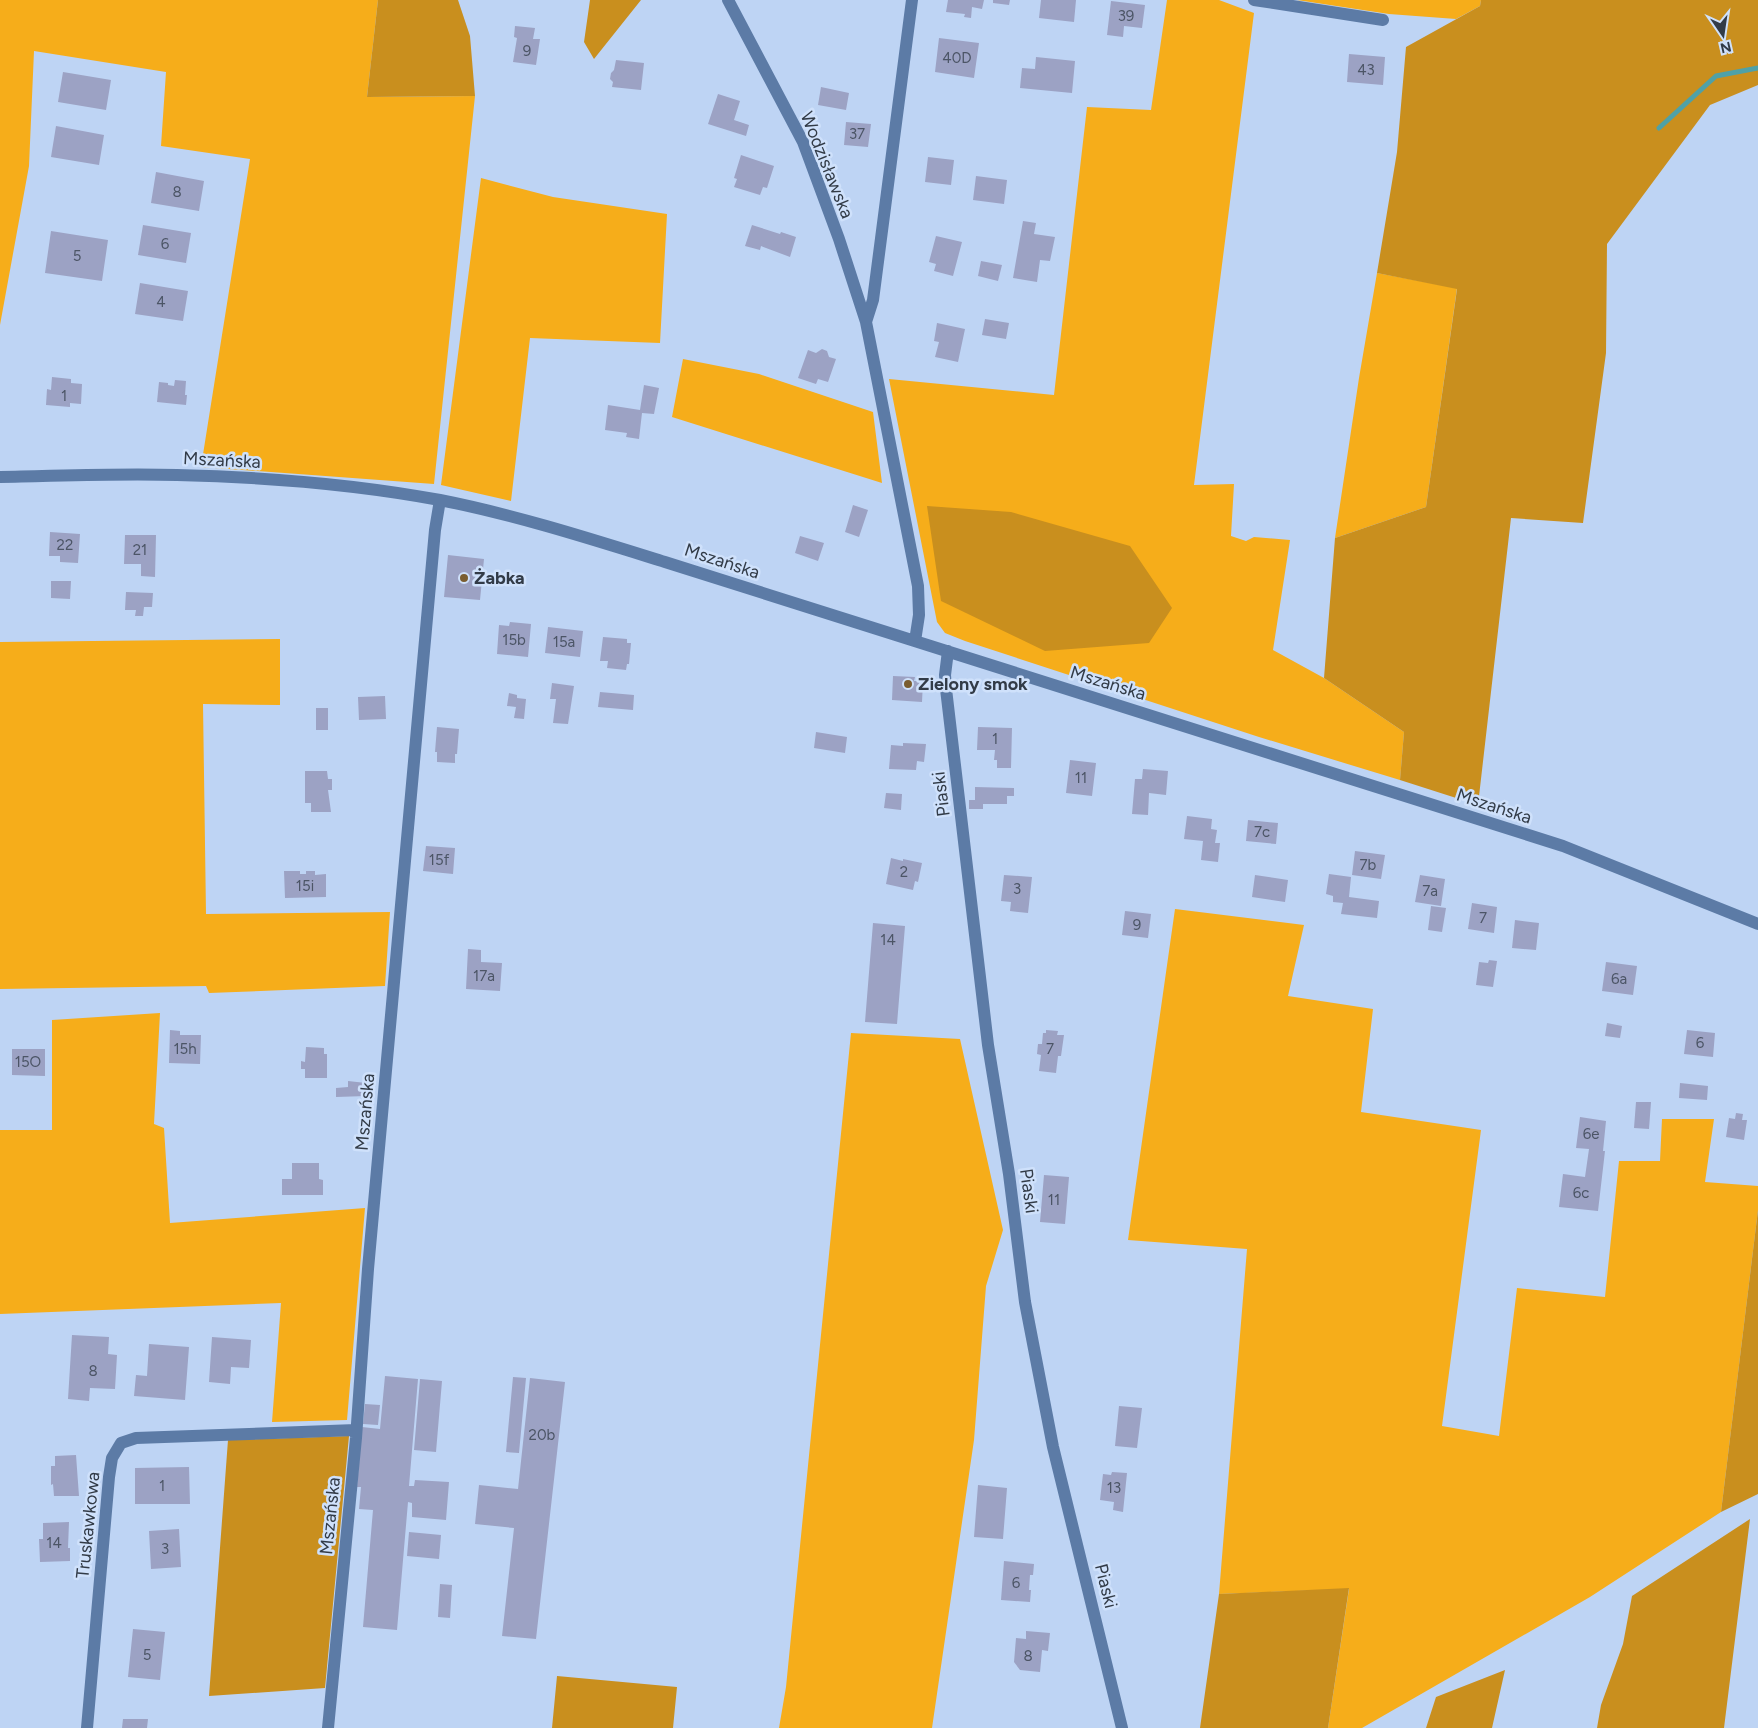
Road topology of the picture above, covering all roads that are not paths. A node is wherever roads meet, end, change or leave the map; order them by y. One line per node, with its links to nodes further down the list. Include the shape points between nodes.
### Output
1 (728, 0): 5 (street, Wodzisławska, via 803,142)
2 (912, 0): 5 (street, Wodzisławska, via 873,300)
3 (1254, 0): 4 (street)
4 (1383, 20)
5 (866, 322): 8 (street, Wodzisławska, via 917,578 919,608)
6 (0, 477): 7 (street, Mszańska, via 186,476 311,482)
7 (440, 500): 8 (street, Mszańska, via 575,534); 11 (street, Mszańska, via 368,1269)
8 (915, 641): 9 (street, Mszańska)
9 (948, 652): 10 (street, Mszańska, via 1563,846); 14 (street, Piaski, via 946,689 988,1045 1025,1302 1053,1447)
10 (1758, 924)
11 (356, 1430): 12 (street, Truskawkowa, via 136,1438 121,1443 112,1458 109,1478); 13 (street, Mszańska)
12 (87, 1728)
13 (328, 1728)
14 (1122, 1728)

